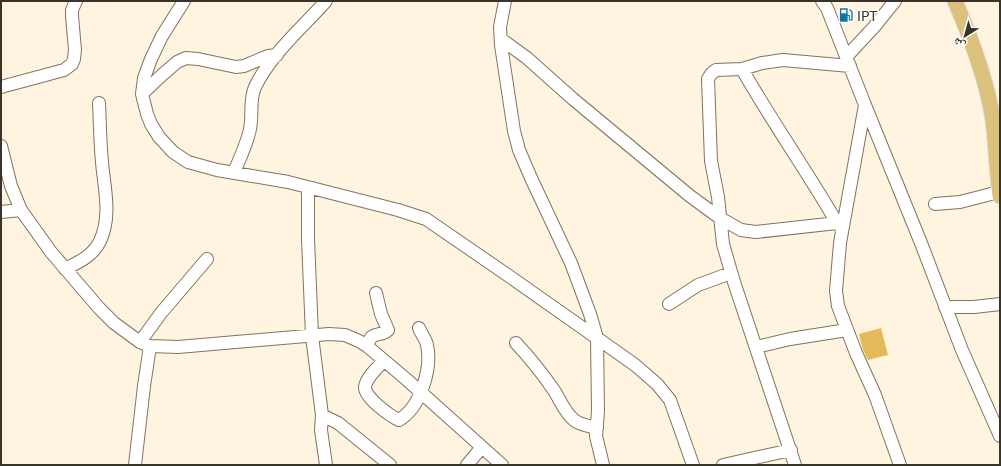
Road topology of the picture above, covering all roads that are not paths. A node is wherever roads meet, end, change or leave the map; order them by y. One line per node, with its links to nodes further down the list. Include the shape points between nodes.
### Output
1 (76, 1): 12 (street, via 72,10 75,50 72,64 64,70)
2 (184, 1): 13 (street, via 151,59 144,78)
3 (326, 1): 9 (street)
4 (505, 1): 8 (street)
5 (895, 1): 10 (street)
6 (954, 1): 19 (main road, via 985,86 993,120)
7 (826, 3): 10 (street)
8 (500, 39): 24 (street, via 514,47 573,99); 36 (street, via 519,150 571,263)
9 (277, 55): 13 (street, via 236,67 186,58 177,62); 17 (street, via 255,88 247,140)
10 (848, 61): 11 (street, via 783,60); 15 (street)
11 (742, 69): 24 (street, via 716,70 708,78 711,161); 25 (street, via 765,110)
12 (1, 87)
13 (142, 94): 17 (street, via 151,124 173,152 188,162)
14 (99, 103): 27 (street, via 106,222 100,241 92,253)
15 (865, 105): 25 (street); 32 (street)
16 (1, 146): 22 (street, via 11,186)
17 (234, 172): 18 (street)
18 (308, 188): 35 (street); 36 (street, via 426,219)
19 (1000, 192): 20 (main road); 21 (street, via 960,202)
20 (1000, 196)
21 (935, 204)
22 (21, 210): 23 (street); 27 (street)
23 (1, 212)
24 (720, 218): 25 (street, via 748,232); 28 (street, via 723,244)
25 (840, 226): 34 (street, via 836,291 838,306)
26 (207, 259): 38 (street, via 161,314)
27 (65, 270): 38 (street, via 114,323)
28 (731, 273): 30 (street, via 698,285); 40 (street)
29 (376, 293): 39 (street, via 380,314 388,330 372,337)
30 (669, 304)
31 (1000, 304): 32 (street)
32 (945, 307): 45 (street)
33 (419, 328): 42 (street, via 428,353 427,372)
34 (847, 330): 40 (street); 57 (street, via 875,395)
35 (312, 336): 38 (street, via 178,347); 39 (street, via 345,335); 43 (street)
36 (597, 338): 44 (street); 54 (street, via 635,365 657,384 670,400)
37 (516, 343): 44 (street, via 554,390 564,409 574,420)
38 (145, 344): 48 (street, via 144,386)
39 (367, 346): 41 (street)
40 (756, 347): 47 (street)
41 (384, 360): 42 (street); 42 (street, via 365,386 373,401 399,420 406,415)
42 (421, 392): 46 (street)
43 (322, 415): 49 (street, via 321,430); 50 (street, via 338,423)
44 (597, 428): 53 (street, via 598,448)
45 (1000, 436)
46 (482, 447): 51 (street); 52 (street)
47 (790, 450): 55 (street); 56 (street)
48 (135, 465)
49 (326, 465)
50 (390, 465)
51 (467, 465)
52 (502, 465)
53 (603, 465)
54 (693, 465)
55 (723, 465)
56 (795, 465)
57 (900, 465)

